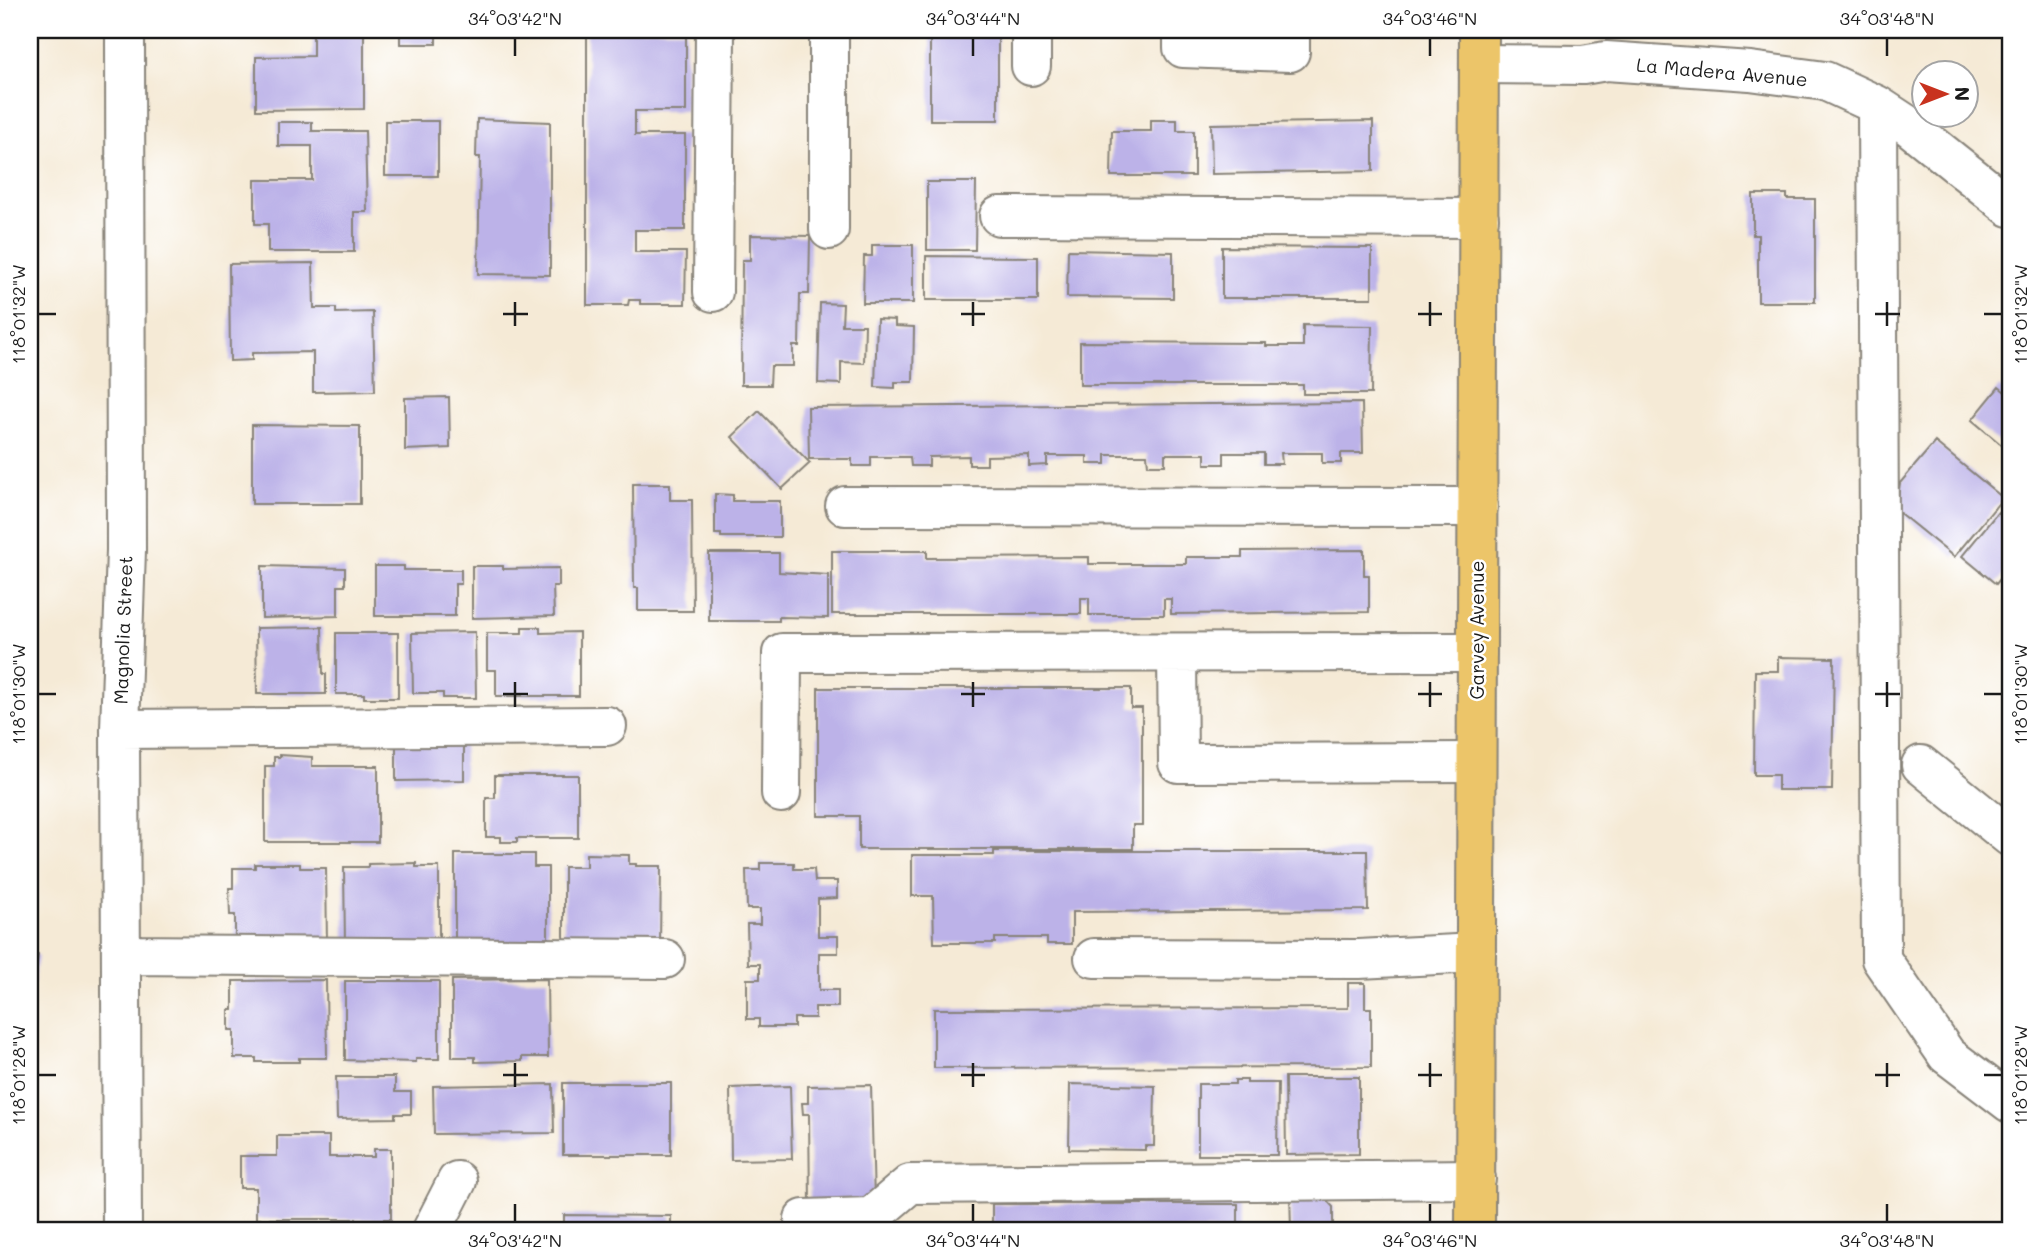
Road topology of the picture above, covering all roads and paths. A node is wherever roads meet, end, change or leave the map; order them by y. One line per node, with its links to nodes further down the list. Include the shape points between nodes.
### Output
1 (125, 30): 18 (street, Magnolia Street, via 127,550)
2 (715, 30): 12 (street)
3 (829, 30): 11 (street)
4 (1184, 30): 5 (street, via 1183,48 1290,52)
5 (1290, 30)
6 (1479, 47): 7 (street, La Madera Avenue, via 1583,65 1606,61 1825,81); 10 (main road, Garvey Avenue)
7 (1877, 105): 8 (street, La Madera Avenue); 27 (street, via 1881,959 1947,1055)
8 (2010, 207)
9 (999, 216): 10 (street)
10 (1479, 218): 14 (main road, Garvey Avenue)
11 (829, 230)
12 (713, 292)
13 (845, 506): 14 (street)
14 (1478, 507): 15 (main road, Garvey Avenue)
15 (1477, 652): 16 (street); 19 (main road, Garvey Avenue)
16 (1177, 653): 19 (street, via 1178,763); 21 (street, via 782,653)
17 (607, 726): 18 (street)
18 (120, 729): 24 (street, Magnolia Street)
19 (1476, 762): 23 (main road, Garvey Avenue)
20 (1921, 765): 22 (street)
21 (781, 793)
22 (2010, 837)
23 (1476, 953): 25 (street, via 1359,960); 28 (main road, Garvey Avenue)
24 (121, 955): 26 (street); 31 (street, Magnolia Street)
25 (1094, 958)
26 (665, 960)
27 (2010, 1103)
28 (1476, 1179): 30 (street, via 910,1184 871,1217); 33 (main road, Garvey Avenue)
29 (457, 1181): 32 (street)
30 (804, 1219)
31 (122, 1230)
32 (432, 1230)
33 (1475, 1230)

